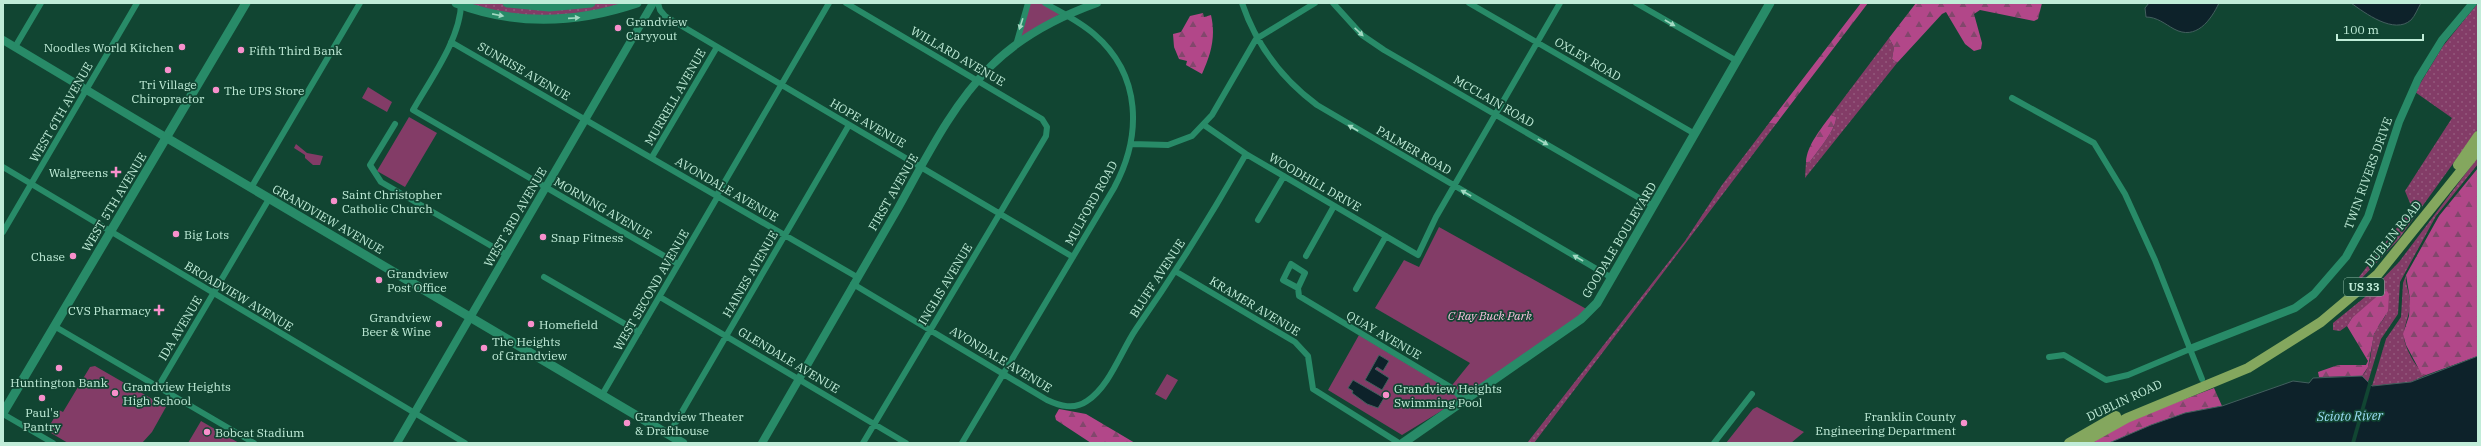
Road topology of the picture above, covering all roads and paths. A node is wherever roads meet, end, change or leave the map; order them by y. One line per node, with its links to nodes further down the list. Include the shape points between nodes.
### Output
1 (41, 3): 32 (street)
2 (137, 3): 37 (street, WEST 6TH AVENUE)
3 (246, 3): 47 (main road, WEST 5TH AVENUE)
4 (360, 3): 58 (street)
5 (506, 3): 24 (main road)
6 (591, 3): 24 (main road)
7 (637, 3): 26 (main road, one-way to 7, via 590,17)
8 (653, 3): 40 (street, WEST 3RD AVENUE)
9 (658, 3): 33 (street, HOPE AVENUE, via 665,16)
10 (829, 3): 36 (street, WEST SECOND AVENUE)
11 (846, 3): 35 (street, WILLARD AVENUE)
12 (1028, 3): 31 (street, one-way to 31)
13 (1045, 3): 25 (street, MULFORD ROAD)
14 (1097, 3): 25 (street, FIRST AVENUE)
15 (1242, 3): 27 (street, PALMER ROAD)
16 (1315, 3): 27 (street)
17 (1333, 3): 39 (street, MCCLAIN ROAD, one-way to 39, via 1362,35)
18 (1469, 3): 30 (street, OXLEY ROAD)
19 (1560, 3): 30 (street)
20 (1636, 3): 34 (street, one-way to 34)
21 (1770, 3): 34 (main road, GOODALE BOULEVARD)
22 (2473, 3): 87 (street, TWIN RIVERS DRIVE, via 2442,40 2418,79 2399,122 2368,217 2346,257 2314,294 2295,308)
23 (459, 4): 26 (main road, one-way to 26, via 502,16); 29 (street)
24 (550, 5): 26 (street)
25 (1066, 14): 31 (street, FIRST AVENUE); 48 (street, MULFORD ROAD, via 1102,41 1121,69 1133,106)
26 (541, 20)
27 (1256, 38): 43 (street); 56 (street, PALMER ROAD, one-way to 27, via 1317,105 1298,89)
28 (3, 40): 32 (street, GRANDVIEW AVENUE)
29 (451, 42): 40 (street, SUNRISE AVENUE); 57 (street, MORNING AVENUE, via 413,110)
30 (1537, 42): 39 (street); 44 (street, OXLEY ROAD)
31 (1016, 45): 35 (street, FIRST AVENUE)
32 (14, 47): 37 (street, GRANDVIEW AVENUE)
33 (717, 47): 36 (street, HOPE AVENUE); 51 (street, MURRELL AVENUE)
34 (1737, 61): 44 (main road, GOODALE BOULEVARD)
35 (978, 81): 45 (street, WILLARD AVENUE, via 1042,119 1047,127); 53 (street, FIRST AVENUE, via 958,106)
36 (781, 85): 42 (street, HOPE AVENUE); 60 (street, WEST SECOND AVENUE)
37 (88, 90): 47 (street, GRANDVIEW AVENUE); 55 (street, WEST 6TH AVENUE)
38 (2012, 98): 87 (street, via 2094,143 2125,194 2156,260)
39 (1496, 114): 56 (street); 63 (street, MCCLAIN ROAD, one-way to 63)
40 (586, 119): 51 (street, AVONDALE AVENUE); 57 (street, WEST 3RD AVENUE)
41 (395, 124): 70 (street, via 370,165 381,182)
42 (849, 125): 53 (street, HOPE AVENUE); 68 (street, HAINES AVENUE)
43 (1204, 125): 48 (street, via 1192,136 1168,145); 50 (street, WOODHILL DRIVE)
44 (1695, 134): 63 (main road, GOODALE BOULEVARD)
45 (1046, 136): 64 (street, INGLIS AVENUE)
46 (2478, 136): 59 (main road, DUBLIN ROAD / US 33)
47 (167, 138): 58 (main road, GRANDVIEW AVENUE); 67 (main road, WEST 5TH AVENUE)
48 (1132, 144): 72 (street, MULFORD ROAD, via 1122,174)
49 (2478, 150): 59 (main road, DUBLIN ROAD / US 33)
50 (1246, 154): 54 (street, WOODHILL DRIVE); 74 (street, BLUFF AVENUE)
51 (652, 157): 60 (street, AVONDALE AVENUE)
52 (3, 167): 55 (street, BROADVIEW AVENUE)
53 (921, 167): 64 (street, HOPE AVENUE); 77 (street, FIRST AVENUE)
54 (1284, 176): 62 (street, WOODHILL DRIVE); 65 (street)
55 (31, 184): 66 (street, WEST 6TH AVENUE); 67 (street, BROADVIEW AVENUE)
56 (1454, 186): 69 (street, WOODHILL DRIVE, via 1418,255); 76 (street, PALMER ROAD, one-way to 56)
57 (546, 187): 70 (street, WEST 3RD AVENUE); 73 (street, MORNING AVENUE)
58 (251, 188): 61 (main road, GRANDVIEW AVENUE)
59 (2444, 189): 89 (main road, DUBLIN ROAD / US 33, via 2406,242 2368,284 2306,333)
60 (717, 196): 68 (street, AVONDALE AVENUE); 73 (street, WEST SECOND AVENUE)
61 (269, 199): 80 (street, IDA AVENUE); 82 (main road, GRANDVIEW AVENUE)
62 (1334, 206): 69 (street, WOODHILL DRIVE); 71 (street)
63 (1653, 206): 76 (main road, GOODALE BOULEVARD)
64 (1000, 214): 72 (street, HOPE AVENUE); 84 (street, INGLIS AVENUE)
65 (1258, 220)
66 (3, 232)
67 (110, 232): 80 (street, BROADVIEW AVENUE); 83 (main road, WEST 5TH AVENUE)
68 (785, 235): 77 (street, AVONDALE AVENUE); 86 (street, HAINES AVENUE)
69 (1386, 236): 79 (street)
70 (507, 255): 82 (street, WEST 3RD AVENUE)
71 (1306, 256)
72 (1073, 257): 90 (street, MULFORD ROAD)
73 (678, 264): 81 (street, WEST SECOND AVENUE)
74 (1175, 271): 97 (street, BLUFF AVENUE, via 1099,390); 111 (street, KRAMER AVENUE, via 1294,342 1308,356 1313,389)
75 (544, 277): 85 (street)
76 (1612, 278): 96 (main road, GOODALE BOULEVARD, via 1597,303 1581,319)
77 (855, 281): 84 (street, AVONDALE AVENUE); 91 (street, FIRST AVENUE)
78 (1298, 288): 96 (street, QUAY AVENUE, via 1299,296 1324,313 1452,388)
79 (1356, 289)
80 (213, 294): 93 (street, IDA AVENUE); 99 (street, BROADVIEW AVENUE)
81 (660, 297): 85 (street, WEST SECOND AVENUE); 86 (street, GLENDALE AVENUE)
82 (470, 318): 95 (main road, GRANDVIEW AVENUE); 99 (street, WEST 3RD AVENUE)
83 (54, 326): 93 (street); 98 (main road, WEST 5TH AVENUE)
84 (930, 330): 90 (street, AVONDALE AVENUE); 100 (street, INGLIS AVENUE)
85 (639, 332): 95 (street, WEST SECOND AVENUE)
86 (726, 336): 91 (street, GLENDALE AVENUE); 101 (street, HAINES AVENUE)
87 (2190, 349): 88 (street, via 2128,375 2106,380 2064,355); 92 (street)
88 (2049, 357)
89 (2260, 359): 92 (main road, DUBLIN ROAD / US 33); 115 (main road, DUBLIN ROAD / US 33, via 2248,368 2127,418)
90 (1003, 374): 97 (street, AVONDALE AVENUE, via 1056,404); 110 (street, MULFORD ROAD)
91 (799, 379): 100 (street, GLENDALE AVENUE); 107 (street, FIRST AVENUE)
92 (2202, 379): 114 (main road, DUBLIN ROAD / US 33, via 2099,424)
93 (158, 387): 103 (street)
94 (1752, 394): 113 (street)
95 (602, 395): 101 (main road, GRANDVIEW AVENUE)
96 (1463, 400): 112 (main road, GOODALE BOULEVARD)
97 (1078, 406)
98 (3, 413): 102 (street)
99 (414, 413): 104 (street, WEST 3RD AVENUE); 105 (street, BROADVIEW AVENUE)
100 (874, 424): 108 (street, INGLIS AVENUE); 109 (street, GLENDALE AVENUE)
101 (669, 434): 106 (main road, GRANDVIEW AVENUE)
102 (53, 443)
103 (254, 443)
104 (397, 443)
105 (465, 443)
106 (683, 443)
107 (762, 443)
108 (863, 443)
109 (906, 443)
110 (962, 443)
111 (1399, 443)
112 (1403, 443)
113 (1714, 443)
114 (2069, 443)
115 (2082, 443)

